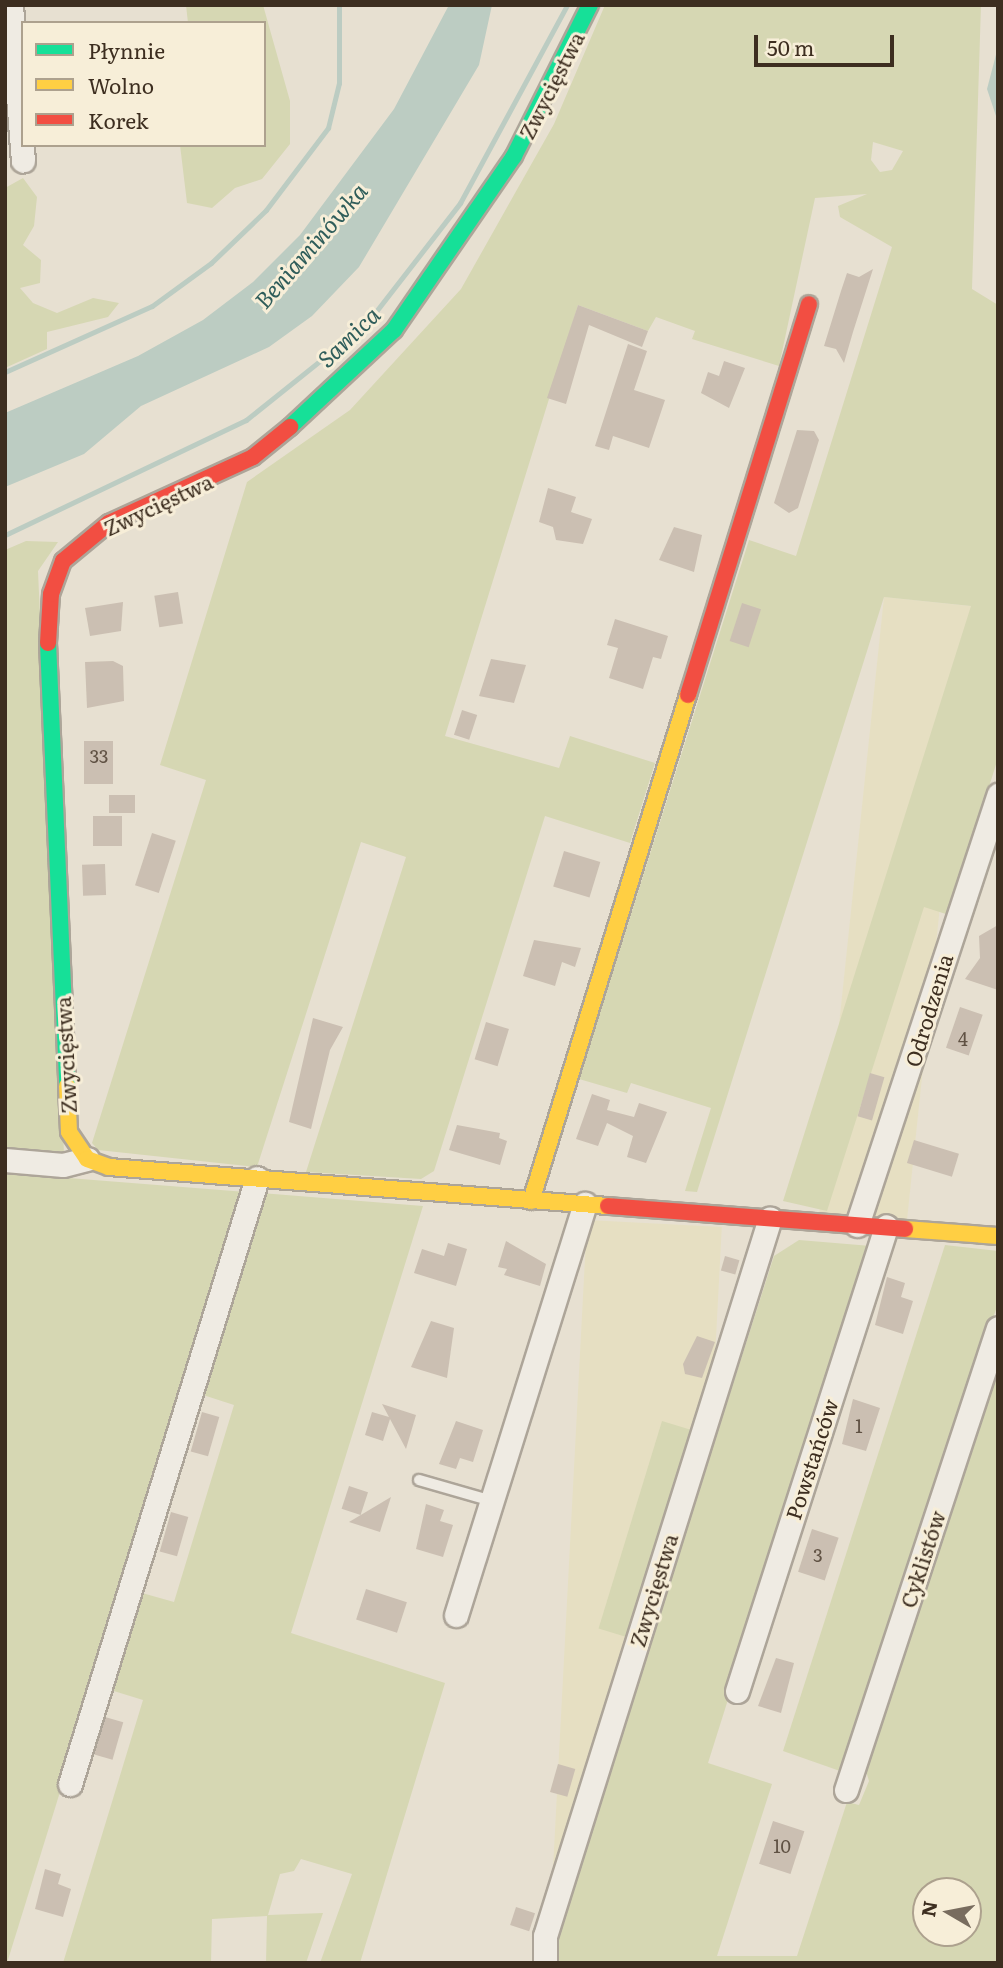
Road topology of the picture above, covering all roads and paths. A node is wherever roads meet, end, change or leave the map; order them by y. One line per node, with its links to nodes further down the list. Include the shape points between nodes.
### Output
1 (11, 5): 3 (street)
2 (590, 5): 8 (street, Zwycięstwa, via 514,156 394,330 326,399 253,457 110,523 72,550 60,569 48,636 65,1109 69,1132)
3 (21, 134)
4 (22, 147): 5 (street)
5 (23, 160)
6 (809, 304): 11 (street)
7 (998, 796): 14 (street, Odrodzenia)
8 (87, 1159): 9 (street, via 69,1165); 10 (street, via 108,1167)
9 (5, 1160)
10 (257, 1178): 11 (street); 22 (street)
11 (531, 1201): 12 (street)
12 (585, 1204): 13 (street); 19 (street)
13 (770, 1218): 14 (street); 24 (street, Zwycięstwa, via 545,1936)
14 (857, 1225): 15 (street)
15 (886, 1226): 16 (street); 21 (street, Powstańców)
16 (998, 1236)
17 (998, 1328): 23 (street, Cyklistów)
18 (419, 1480): 19 (lane)
19 (492, 1501): 20 (street)
20 (456, 1615)
21 (737, 1691)
22 (70, 1784)
23 (846, 1790)
24 (545, 1963)

